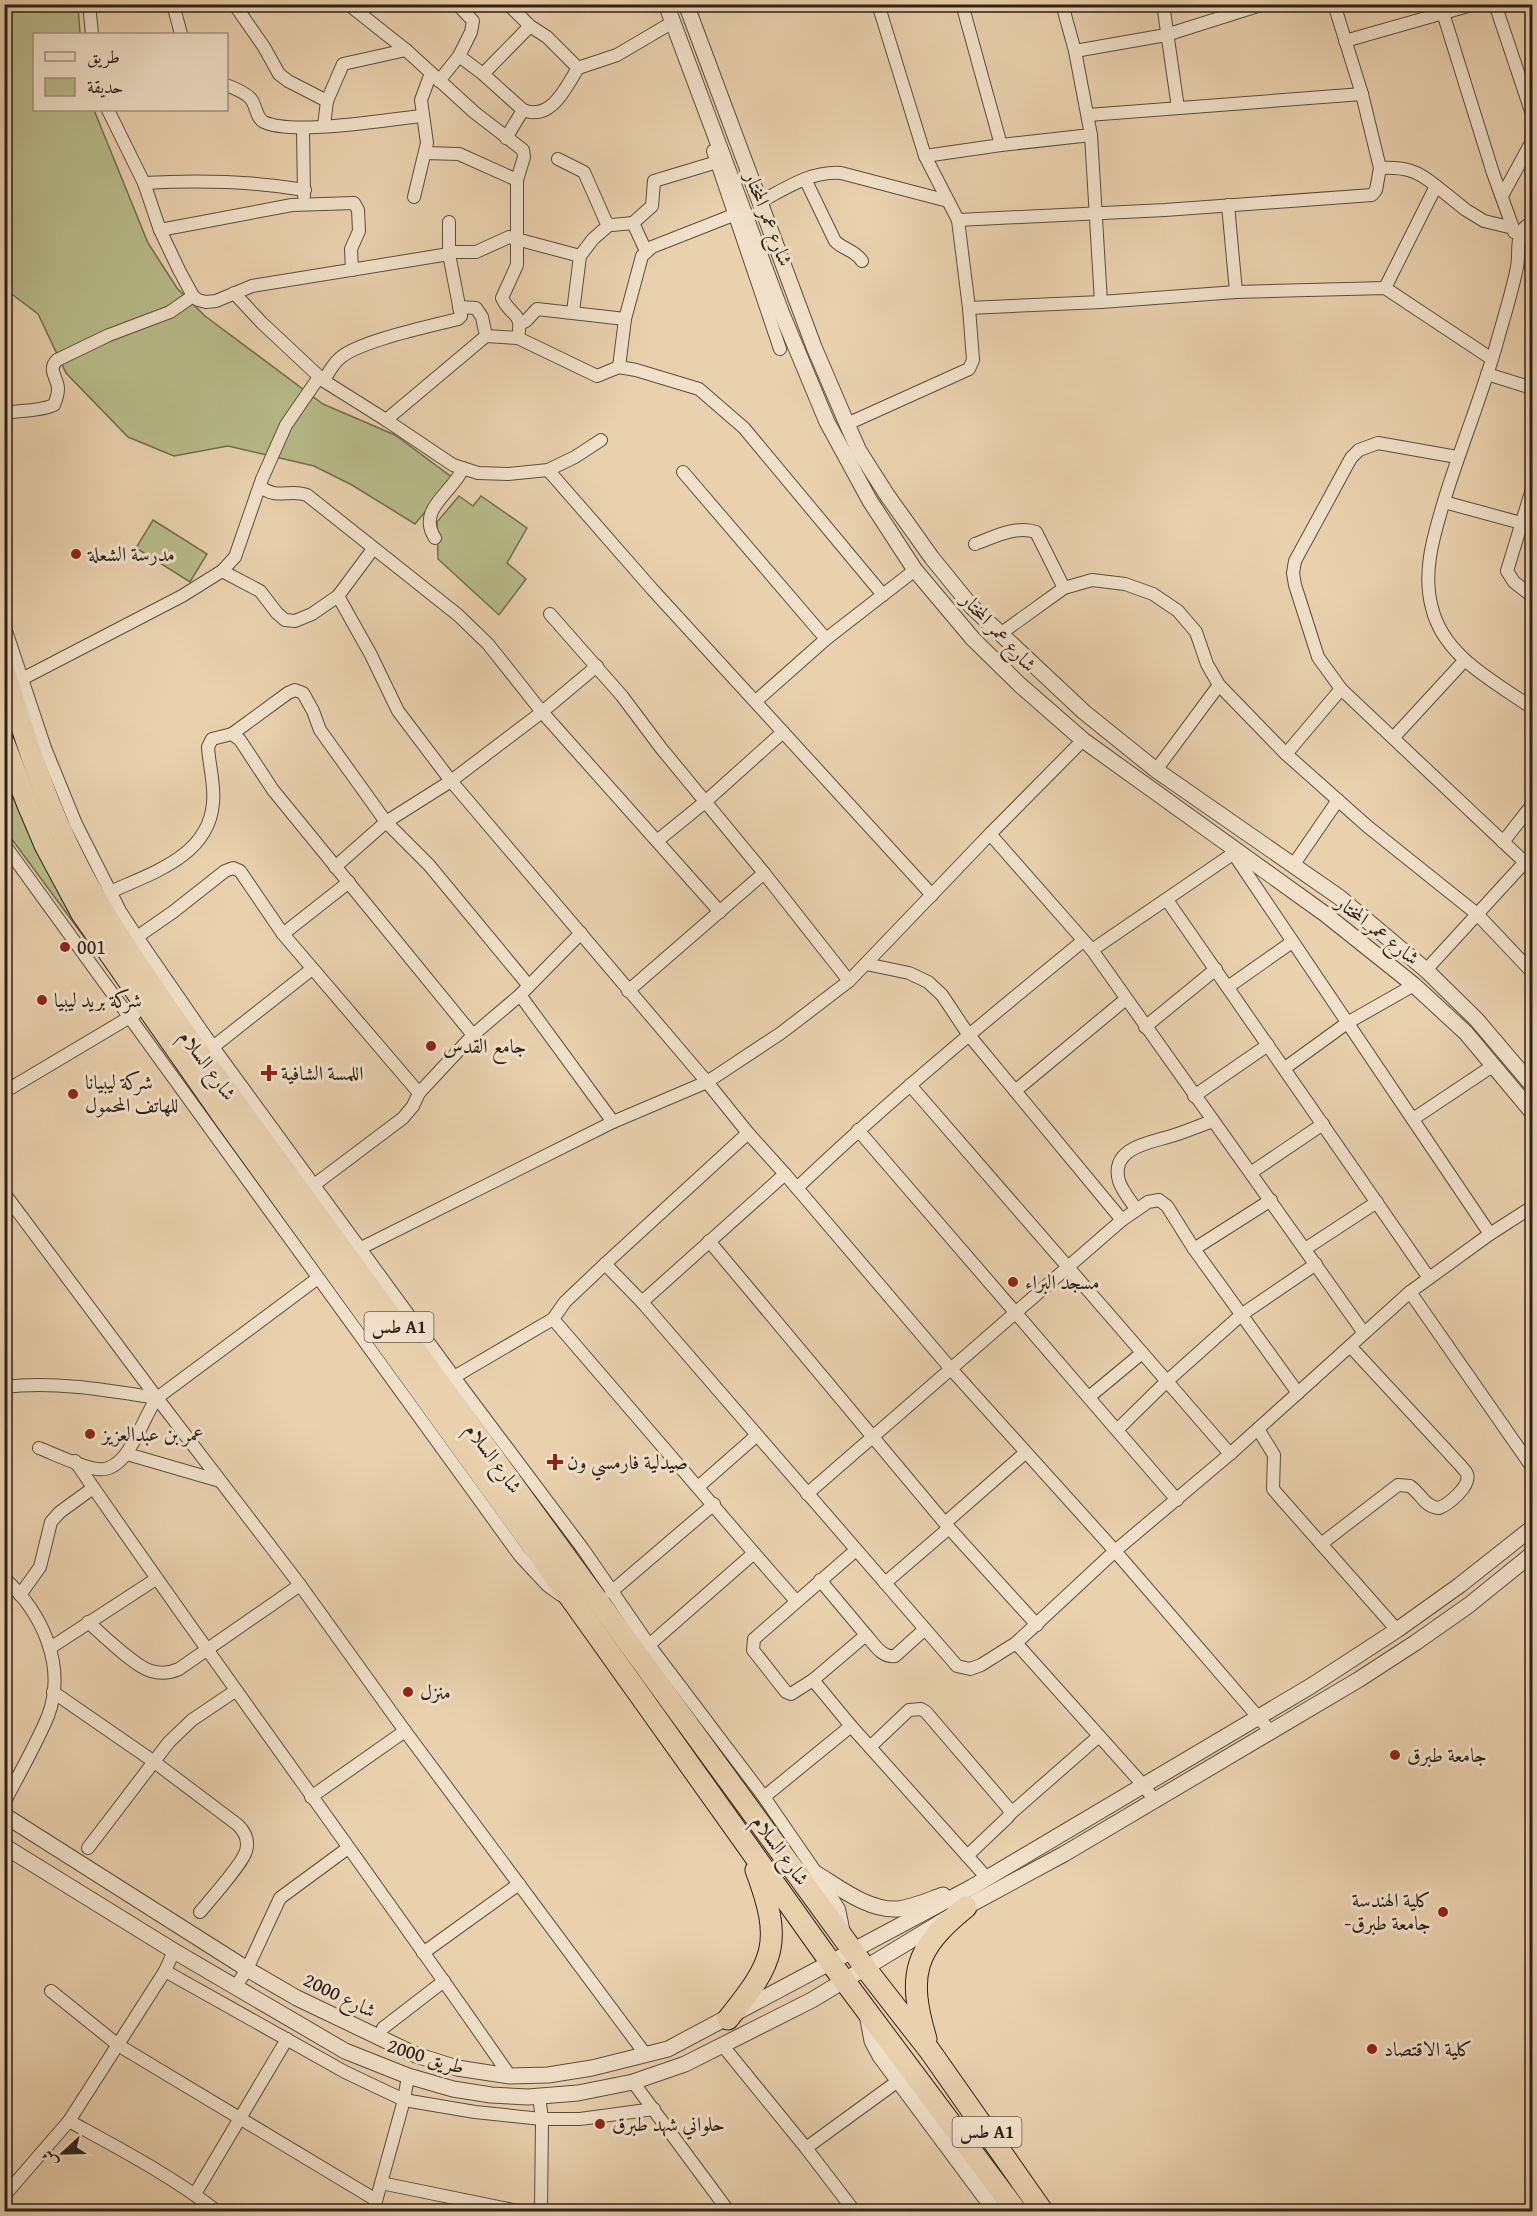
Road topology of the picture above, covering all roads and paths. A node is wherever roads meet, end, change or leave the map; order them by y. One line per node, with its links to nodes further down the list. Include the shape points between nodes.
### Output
1 (89, 4): 20 (street)
2 (173, 4): 21 (street)
3 (234, 4): 32 (street, via 279,74)
4 (348, 4): 24 (street)
5 (457, 4): 26 (street, via 473,21)
6 (666, 4): 18 (street, شارع عمر المختار)
7 (686, 4): 46 (street, شارع عمر المختار)
8 (878, 4): 47 (street)
9 (962, 4): 44 (street)
10 (1062, 4): 25 (street)
11 (1163, 4): 22 (street)
12 (1264, 4): 22 (street)
13 (1334, 4): 23 (street)
14 (1475, 4): 17 (street)
15 (1495, 4): 36 (street)
16 (512, 8): 19 (street)
17 (1443, 14): 23 (street); 56 (street)
18 (670, 24): 27 (street, via 617,55); 49 (street, شارع عمر المختار)
19 (530, 26): 27 (street); 28 (street)
20 (92, 33)
21 (181, 33)
22 (1166, 35): 25 (street); 33 (street)
23 (1345, 41): 31 (street)
24 (406, 50): 29 (street); 32 (street, via 343,64)
25 (1075, 51): 37 (street)
26 (459, 56): 28 (street); 29 (street)
27 (578, 68): 34 (street, via 553,105 538,112)
28 (483, 74): 34 (street)
29 (435, 77): 38 (street, via 421,100); 42 (street)
30 (228, 86): 40 (street, via 253,101 264,122)
31 (1362, 94): 33 (street); 50 (street)
32 (327, 101): 39 (street)
33 (1178, 108): 37 (street)
34 (523, 110): 42 (street)
35 (108, 111): 53 (street)
36 (1533, 114)
37 (1088, 115): 41 (street)
38 (422, 116): 39 (street); 45 (street, via 427,134)
39 (324, 126): 40 (street)
40 (303, 128): 55 (street)
41 (1091, 135): 44 (street); 63 (street)
42 (506, 138): 52 (street, via 524,153)
43 (1533, 141): 56 (street)
44 (1000, 145): 47 (street)
45 (425, 153): 52 (street, via 459,154); 57 (street)
46 (742, 154): 49 (street); 59 (street, شارع عمر المختار)
47 (925, 156): 58 (street)
48 (558, 159): 68 (street, via 584,172)
49 (721, 161): 62 (street); 66 (street, via 656,179 652,183 652,206); 111 (street, شارع عمر المختار, via 827,422 870,501)
50 (1380, 168): 54 (street, via 1409,169); 61 (street, via 1372,195)
51 (805, 179): 58 (street, via 828,172 841,173); 59 (street); 76 (street, via 835,241 858,254)
52 (517, 180): 71 (street)
53 (144, 183): 55 (street, via 278,185); 70 (street)
54 (1436, 186): 69 (street, via 1484,220); 78 (street)
55 (305, 190): 60 (street)
56 (1502, 196): 69 (street)
57 (414, 197)
58 (948, 201): 64 (street)
59 (760, 202): 98 (street, شارع عمر المختار)
60 (303, 204): 70 (street); 77 (street, via 357,205 359,231 350,254)
61 (1228, 206): 63 (street); 79 (street)
62 (736, 214): 73 (street); 90 (street)
63 (1095, 214): 64 (street); 82 (street)
64 (958, 220): 84 (street)
65 (448, 222): 74 (street)
66 (633, 223): 68 (street); 73 (street)
67 (1533, 223): 72 (street, via 1521,232)
68 (609, 225): 75 (street)
69 (1513, 228): 72 (street)
70 (160, 230): 81 (street)
71 (516, 239): 74 (street, via 502,239 476,252); 75 (street); 87 (street, via 517,265 502,298)
72 (1519, 244): 91 (street)
73 (646, 251): 86 (street)
74 (450, 253): 77 (street); 83 (street)
75 (580, 256): 85 (street)
76 (862, 261)
77 (352, 270): 80 (street, via 252,286)
78 (1385, 288): 79 (street); 91 (street)
79 (1236, 292): 82 (street)
80 (234, 293): 81 (street, via 206,302); 94 (street)
81 (193, 296): 96 (street, via 170,312 108,335 57,360 52,370 58,387 54,405 40,411)
82 (1101, 302): 84 (street)
83 (459, 308): 88 (street, via 476,309); 94 (street, via 458,319 398,334 349,352)
84 (969, 308): 98 (street, via 973,360 969,369)
85 (573, 312): 86 (street); 87 (street, via 537,309)
86 (625, 319): 92 (street)
87 (520, 324): 89 (street)
88 (486, 336): 89 (street); 97 (street)
89 (518, 338): 92 (street, via 597,376)
90 (780, 349)
91 (1492, 359): 93 (street)
92 (619, 367): 114 (street, via 699,389 744,429)
93 (1486, 374): 95 (street); 100 (street)
94 (321, 379): 97 (street); 104 (street, via 286,426)
95 (1533, 387)
96 (4, 413)
97 (386, 420): 101 (street)
98 (847, 424): 119 (street, شارع عمر المختار, via 886,495 971,606)
99 (601, 440): 102 (street)
100 (1457, 457): 106 (street); 125 (street, via 1378,443 1359,450 1295,561 1295,585 1318,657)
101 (463, 468): 102 (street, via 508,474); 108 (street, via 430,512 429,525)
102 (548, 470): 126 (street)
103 (683, 472): 120 (street)
104 (260, 486): 110 (street, via 277,494 307,495); 112 (street, via 235,557)
105 (1533, 489): 107 (street)
106 (1444, 502): 107 (street); 121 (street, via 1428,572 1431,608 1445,638)
107 (1527, 524): 116 (street, via 1507,571 1514,582)
108 (435, 538)
109 (975, 544): 113 (street, via 1018,529 1036,532)
110 (373, 549): 115 (street); 128 (street, via 458,615 488,644)
111 (915, 570): 114 (street); 132 (street, شارع عمر المختار, via 973,639)
112 (222, 571): 115 (street, via 260,591 285,620 296,621 312,614); 123 (street, via 182,596)
113 (1064, 588): 119 (street); 124 (street, via 1092,580 1125,584 1153,594 1178,611 1196,632)
114 (883, 595): 120 (street)
115 (338, 596): 136 (street, via 398,711)
116 (1533, 596)
117 (550, 614): 122 (street)
118 (4, 625): 123 (street)
119 (1000, 634): 135 (street, شارع عمر المختار, via 1084,712)
120 (826, 639): 126 (street)
121 (1464, 661): 127 (street); 131 (street)
122 (597, 666): 128 (street); 138 (street)
123 (13, 675): 151 (street, via 76,824); 303 (highway, شارع السلام / طس A1, via 29,750 64,837 120,938 187,1037)
124 (1219, 685): 134 (street); 135 (street)
125 (1341, 689): 131 (street); 134 (street)
126 (756, 701): 129 (street)
127 (1533, 708)
128 (542, 712): 136 (street); 142 (street)
129 (783, 732): 138 (street); 152 (street)
130 (232, 734): 140 (street, via 288,693 303,693 320,730); 148 (street); 151 (street, via 212,739 208,747 213,803 202,839 177,860)
131 (1394, 737): 143 (street)
132 (1083, 740): 141 (street); 145 (street, شارع عمر المختار)
133 (4, 743): 175 (highway, شارع السلام, via 62,879)
134 (1286, 754): 137 (street)
135 (1156, 771): 146 (street, شارع عمر المختار)
136 (451, 781): 140 (street); 158 (street)
137 (1338, 800): 146 (street); 157 (street)
138 (705, 802): 142 (street); 149 (street)
139 (1533, 805): 143 (street)
140 (386, 822): 148 (street); 172 (street, via 429,864)
141 (990, 834): 152 (street); 161 (street)
142 (657, 841): 155 (street)
143 (1503, 842): 147 (street)
144 (6, 851): 175 (street)
145 (1235, 852): 154 (street); 156 (street, شارع عمر المختار); 162 (street)
146 (1294, 864): 153 (street, شارع عمر المختار)
147 (1529, 865): 157 (street)
148 (335, 867): 150 (street)
149 (764, 873): 155 (street); 169 (street)
150 (349, 882): 159 (street); 179 (street)
151 (110, 892): 160 (street)
152 (932, 895): 164 (street)
153 (1339, 897): 156 (street); 167 (street, شارع عمر المختار)
154 (1167, 900): 163 (street); 166 (street)
155 (720, 912): 173 (street)
156 (1325, 914): 170 (street, شارع عمر المختار)
157 (1477, 914): 167 (street); 168 (street)
158 (581, 933): 172 (street); 173 (street)
159 (283, 934): 160 (street, via 240,872 233,868); 165 (street)
160 (137, 937): 181 (street)
161 (1083, 941): 163 (street); 178 (street)
162 (1292, 942): 171 (street); 176 (street)
163 (1092, 950): 174 (street)
164 (866, 964): 169 (street); 178 (street, via 909,973 928,982 942,994)
165 (312, 969): 181 (street); 189 (street)
166 (1215, 969): 171 (street); 177 (street)
167 (1426, 970): 186 (street, شارع عمر المختار, via 1476,1019)
168 (1533, 972)
169 (849, 981): 184 (street)
170 (1414, 985): 176 (street); 182 (street, شارع عمر المختار)
171 (1228, 987): 180 (street)
172 (524, 991): 179 (street); 194 (street)
173 (628, 991): 184 (street)
174 (1126, 999): 177 (street); 187 (street)
175 (138, 1012): 188 (street); 216 (street); 264 (highway, شارع السلام, via 225,1119)
176 (1347, 1023): 183 (street); 192 (street)
177 (1145, 1027): 190 (street)
178 (968, 1034): 185 (street); 187 (street)
179 (473, 1035): 189 (street)
180 (1268, 1045): 183 (street); 190 (street)
181 (213, 1047): 200 (street)
182 (1494, 1065): 191 (street, شارع عمر المختار); 192 (street)
183 (1285, 1068): 195 (street)
184 (707, 1082): 194 (street); 197 (street)
185 (910, 1085): 196 (street); 215 (street)
186 (1533, 1085)
187 (1015, 1091): 207 (street)
188 (4, 1092)
189 (419, 1093): 200 (street, via 403,1118)
190 (1194, 1096): 193 (street)
191 (1533, 1112)
192 (1413, 1119): 208 (street)
193 (1213, 1121): 198 (street); 206 (street, via 1142,1143 1123,1158 1118,1169 1119,1182)
194 (613, 1122): 210 (street)
195 (1323, 1125): 198 (street); 204 (street)
196 (858, 1130): 201 (street); 220 (street)
197 (748, 1133): 199 (street); 213 (street)
198 (1251, 1172): 203 (street)
199 (785, 1174): 201 (street); 209 (street)
200 (314, 1185): 210 (street)
201 (797, 1188): 226 (street)
202 (4, 1193): 232 (street)
203 (1270, 1200): 211 (street); 212 (street)
204 (1377, 1202): 212 (street); 217 (street)
205 (1533, 1207): 208 (street)
206 (1136, 1209): 207 (street); 211 (street, via 1159,1200)
207 (1122, 1220): 215 (street)
208 (1490, 1234): 217 (street)
209 (709, 1241): 219 (street); 236 (street)
210 (361, 1248): 227 (street)
211 (1194, 1248): 221 (street)
212 (1305, 1249): 214 (street)
213 (605, 1264): 219 (street); 222 (street)
214 (1316, 1264): 221 (street); 223 (street)
215 (1068, 1265): 220 (street); 225 (street)
216 (318, 1278): 232 (street); 264 (street, via 520,1556 547,1585)
217 (1429, 1278): 218 (street)
218 (1410, 1292): 223 (street); 242 (street)
219 (642, 1302): 235 (street)
220 (1014, 1312): 226 (street); 231 (street)
221 (1241, 1315): 228 (street); 230 (street)
222 (553, 1319): 227 (street); 244 (street)
223 (1364, 1333): 224 (street)
224 (1350, 1346): 230 (street); 251 (street, via 1461,1466 1467,1482 1458,1495 1439,1508 1426,1504 1410,1486 1398,1485)
225 (1142, 1353): 228 (street); 231 (street)
226 (951, 1369): 236 (street); 238 (street)
227 (454, 1377): 261 (street)
228 (1166, 1382): 233 (street); 240 (street)
229 (4, 1387): 232 (street, via 78,1386)
230 (1298, 1393): 234 (street)
231 (1089, 1397): 233 (street)
232 (157, 1398): 239 (street); 243 (street)
233 (1118, 1429): 247 (street)
234 (1258, 1429): 240 (street); 251 (street, via 1274,1455 1273,1489)
235 (756, 1437): 244 (street); 246 (street)
236 (872, 1438): 246 (street); 249 (street)
237 (39, 1448): 241 (street)
238 (1025, 1453): 249 (street); 253 (street)
239 (127, 1454): 241 (street, via 119,1463 104,1469); 243 (street)
240 (1230, 1454): 247 (street)
241 (75, 1461): 245 (street)
242 (1533, 1467)
243 (220, 1481): 260 (street)
244 (698, 1486): 248 (street)
245 (93, 1488): 257 (street); 262 (street, via 51,1522 40,1567)
246 (807, 1494): 252 (street)
247 (1178, 1500): 253 (street)
248 (714, 1504): 254 (street); 261 (street)
249 (947, 1526): 259 (street); 266 (street)
250 (1533, 1528): 268 (street)
251 (1321, 1544): 268 (street)
252 (856, 1550): 258 (street); 259 (street)
253 (1115, 1551): 266 (street); 277 (street)
254 (754, 1553): 263 (street); 271 (street)
255 (1533, 1554): 280 (street, via 1415,1643)
256 (4, 1578): 262 (street)
257 (156, 1579): 265 (street); 273 (street)
258 (820, 1580): 263 (street); 269 (street)
259 (885, 1583): 267 (street)
260 (300, 1585): 273 (street); 279 (street)
261 (611, 1592): 271 (street)
262 (20, 1594): 272 (street)
263 (796, 1601): 274 (street, via 754,1639 753,1650 786,1692 798,1691)
264 (577, 1606): 292 (highway, شارع السلام)
265 (88, 1622): 272 (street); 273 (street, via 153,1672 173,1671)
266 (1037, 1625): 270 (street)
267 (926, 1629): 269 (street, via 896,1656 889,1657); 270 (street, via 957,1666 970,1669)
268 (1398, 1630): 277 (street)
269 (866, 1635): 274 (street)
270 (1016, 1643): 281 (street)
271 (649, 1645): 286 (street)
272 (50, 1648): 276 (street)
273 (206, 1650): 275 (street)
274 (813, 1680): 278 (street)
275 (235, 1691): 283 (street, via 192,1720); 285 (street)
276 (53, 1692): 283 (street); 288 (street, via 47,1716)
277 (1259, 1715): 280 (street); 284 (street)
278 (851, 1726): 282 (street); 286 (street)
279 (405, 1731): 285 (street); 300 (street)
280 (1271, 1731): 287 (street)
281 (1100, 1736): 284 (street); 289 (street)
282 (870, 1747): 289 (street, via 909,1710 921,1708); 297 (street)
283 (153, 1761): 294 (street); 302 (street, via 238,1825 246,1837 244,1856)
284 (1144, 1786): 287 (street); 291 (street)
285 (311, 1797): 295 (street)
286 (764, 1797): 298 (street)
287 (1155, 1801): 296 (street)
288 (4, 1803)
289 (1010, 1814): 297 (street)
290 (4, 1815): 307 (street, شارع 2000)
291 (1054, 1838): 296 (street); 299 (street)
292 (745, 1844): 306 (highway, شارع السلام); 315 (highway, via 773,1930 760,1976)
293 (4, 1846): 304 (street, طريق 2000)
294 (88, 1848)
295 (348, 1848): 305 (street); 307 (street, via 279,1898)
296 (1064, 1854): 301 (street)
297 (968, 1856): 299 (street)
298 (817, 1874): 301 (street, via 852,1896 887,1908); 303 (street, via 839,1910)
299 (987, 1878): 301 (street)
300 (519, 1884): 305 (street); 321 (street)
301 (969, 1897): 303 (street, شارع 2000); 308 (street, طريق 2000); 320 (highway, via 940,1929 916,1973 919,2016)
302 (200, 1912)
303 (849, 1944): 306 (street, شارع 2000); 308 (highway, شارع السلام / طس A1)
304 (174, 1951): 309 (street); 312 (street, طريق 2000)
305 (423, 1953): 310 (street)
306 (831, 1963): 311 (highway, شارع السلام); 315 (street, شارع 2000)
307 (247, 1969): 312 (street); 323 (street, شارع 2000, via 297,1998 416,2055 457,2068)
308 (866, 1969): 311 (street, طريق 2000); 320 (highway, شارع السلام / طس A1)
309 (165, 1971): 317 (street); 318 (street)
310 (444, 1981): 316 (street); 323 (street)
311 (844, 1981): 314 (highway, شارع السلام); 319 (street, طريق 2000)
312 (235, 1988): 322 (street, طريق 2000, via 345,2051)
313 (51, 1990): 318 (street)
314 (867, 2011): 324 (street, via 872,2041); 346 (highway, شارع السلام)
315 (728, 2019): 321 (street, شارع 2000, via 668,2049)
316 (383, 2028)
317 (287, 2039): 327 (street); 329 (street)
318 (118, 2045): 329 (street); 331 (street)
319 (723, 2046): 325 (street, طريق 2000); 332 (street)
320 (930, 2051): 338 (highway, شارع السلام / طس A1)
321 (646, 2055): 323 (street, شارع 2000, via 548,2075)
322 (408, 2076): 326 (street, طريق 2000, via 491,2095); 327 (street)
323 (510, 2076)
324 (898, 2081): 332 (street); 345 (street)
325 (633, 2082): 326 (street, طريق 2000); 328 (street)
326 (539, 2096): 330 (street)
327 (404, 2100): 330 (street); 333 (street)
328 (654, 2109): 330 (street, via 580,2119); 343 (street)
329 (239, 2119): 334 (street); 336 (street)
330 (542, 2119): 342 (street)
331 (69, 2121): 334 (street); 335 (street)
332 (806, 2148): 344 (street)
333 (381, 2182): 336 (street); 341 (street)
334 (195, 2194): 340 (street)
335 (4, 2196)
336 (374, 2206)
337 (4, 2208): 339 (street)
338 (1043, 2209)
339 (8, 2211)
340 (218, 2211)
341 (523, 2211)
342 (540, 2211)
343 (729, 2211)
344 (854, 2211)
345 (996, 2211)
346 (1017, 2211)

